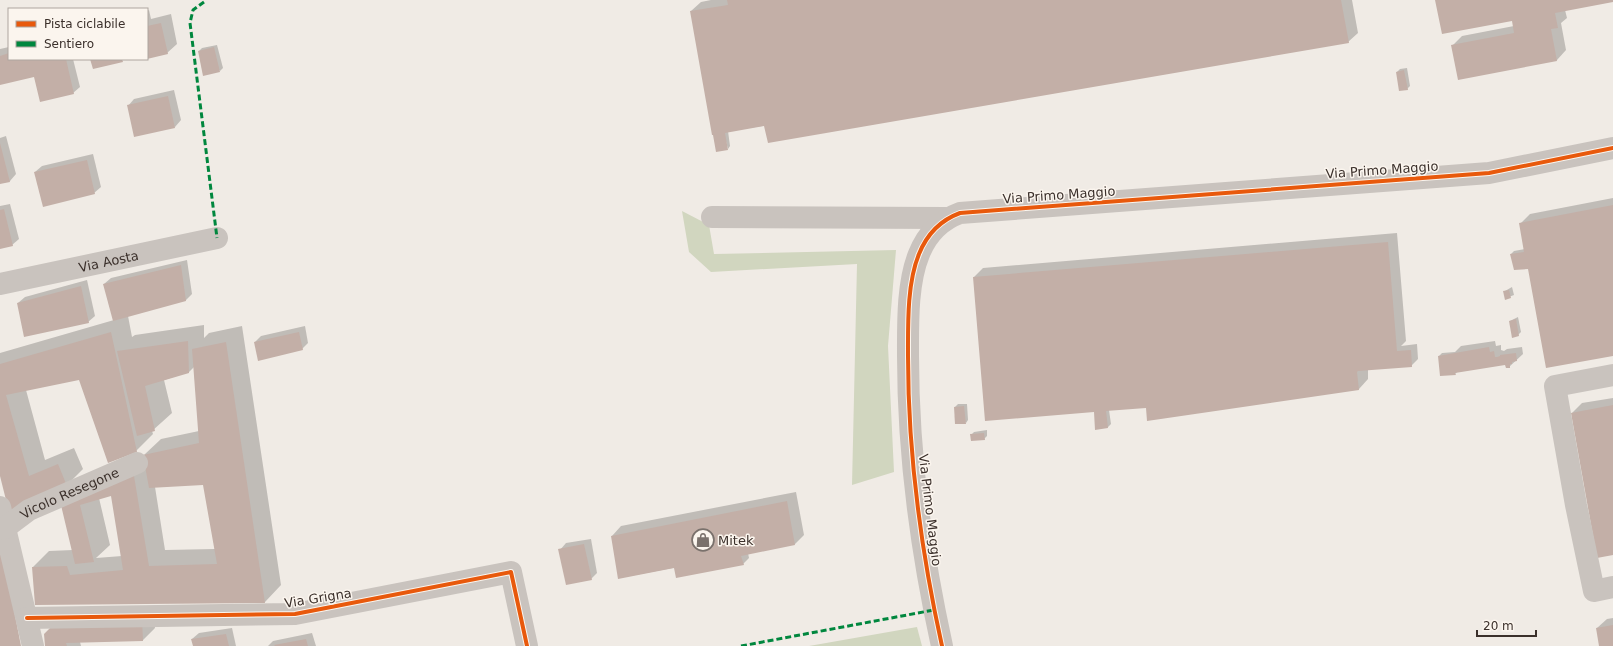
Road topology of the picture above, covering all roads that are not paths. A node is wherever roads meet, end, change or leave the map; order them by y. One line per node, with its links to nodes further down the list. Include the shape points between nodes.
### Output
1 (1613, 148): 3 (street, Via Primo Maggio, via 1489,173 960,212)
2 (712, 217): 3 (street)
3 (945, 218): 14 (street, Via Primo Maggio, via 919,253 913,275 908,330 908,400 916,504)
4 (217, 238): 5 (street, Via Aosta)
5 (0, 284)
6 (1613, 375): 10 (street, via 1556,386 1576,505 1594,591)
7 (137, 462): 9 (street, Vicolo Resegone, via 29,510)
8 (0, 506): 9 (street)
9 (3, 528): 11 (street)
10 (1613, 587)
11 (26, 618): 12 (street); 13 (street, Via Grigna, via 295,614 511,572)
12 (33, 646)
13 (527, 646)
14 (942, 646)

